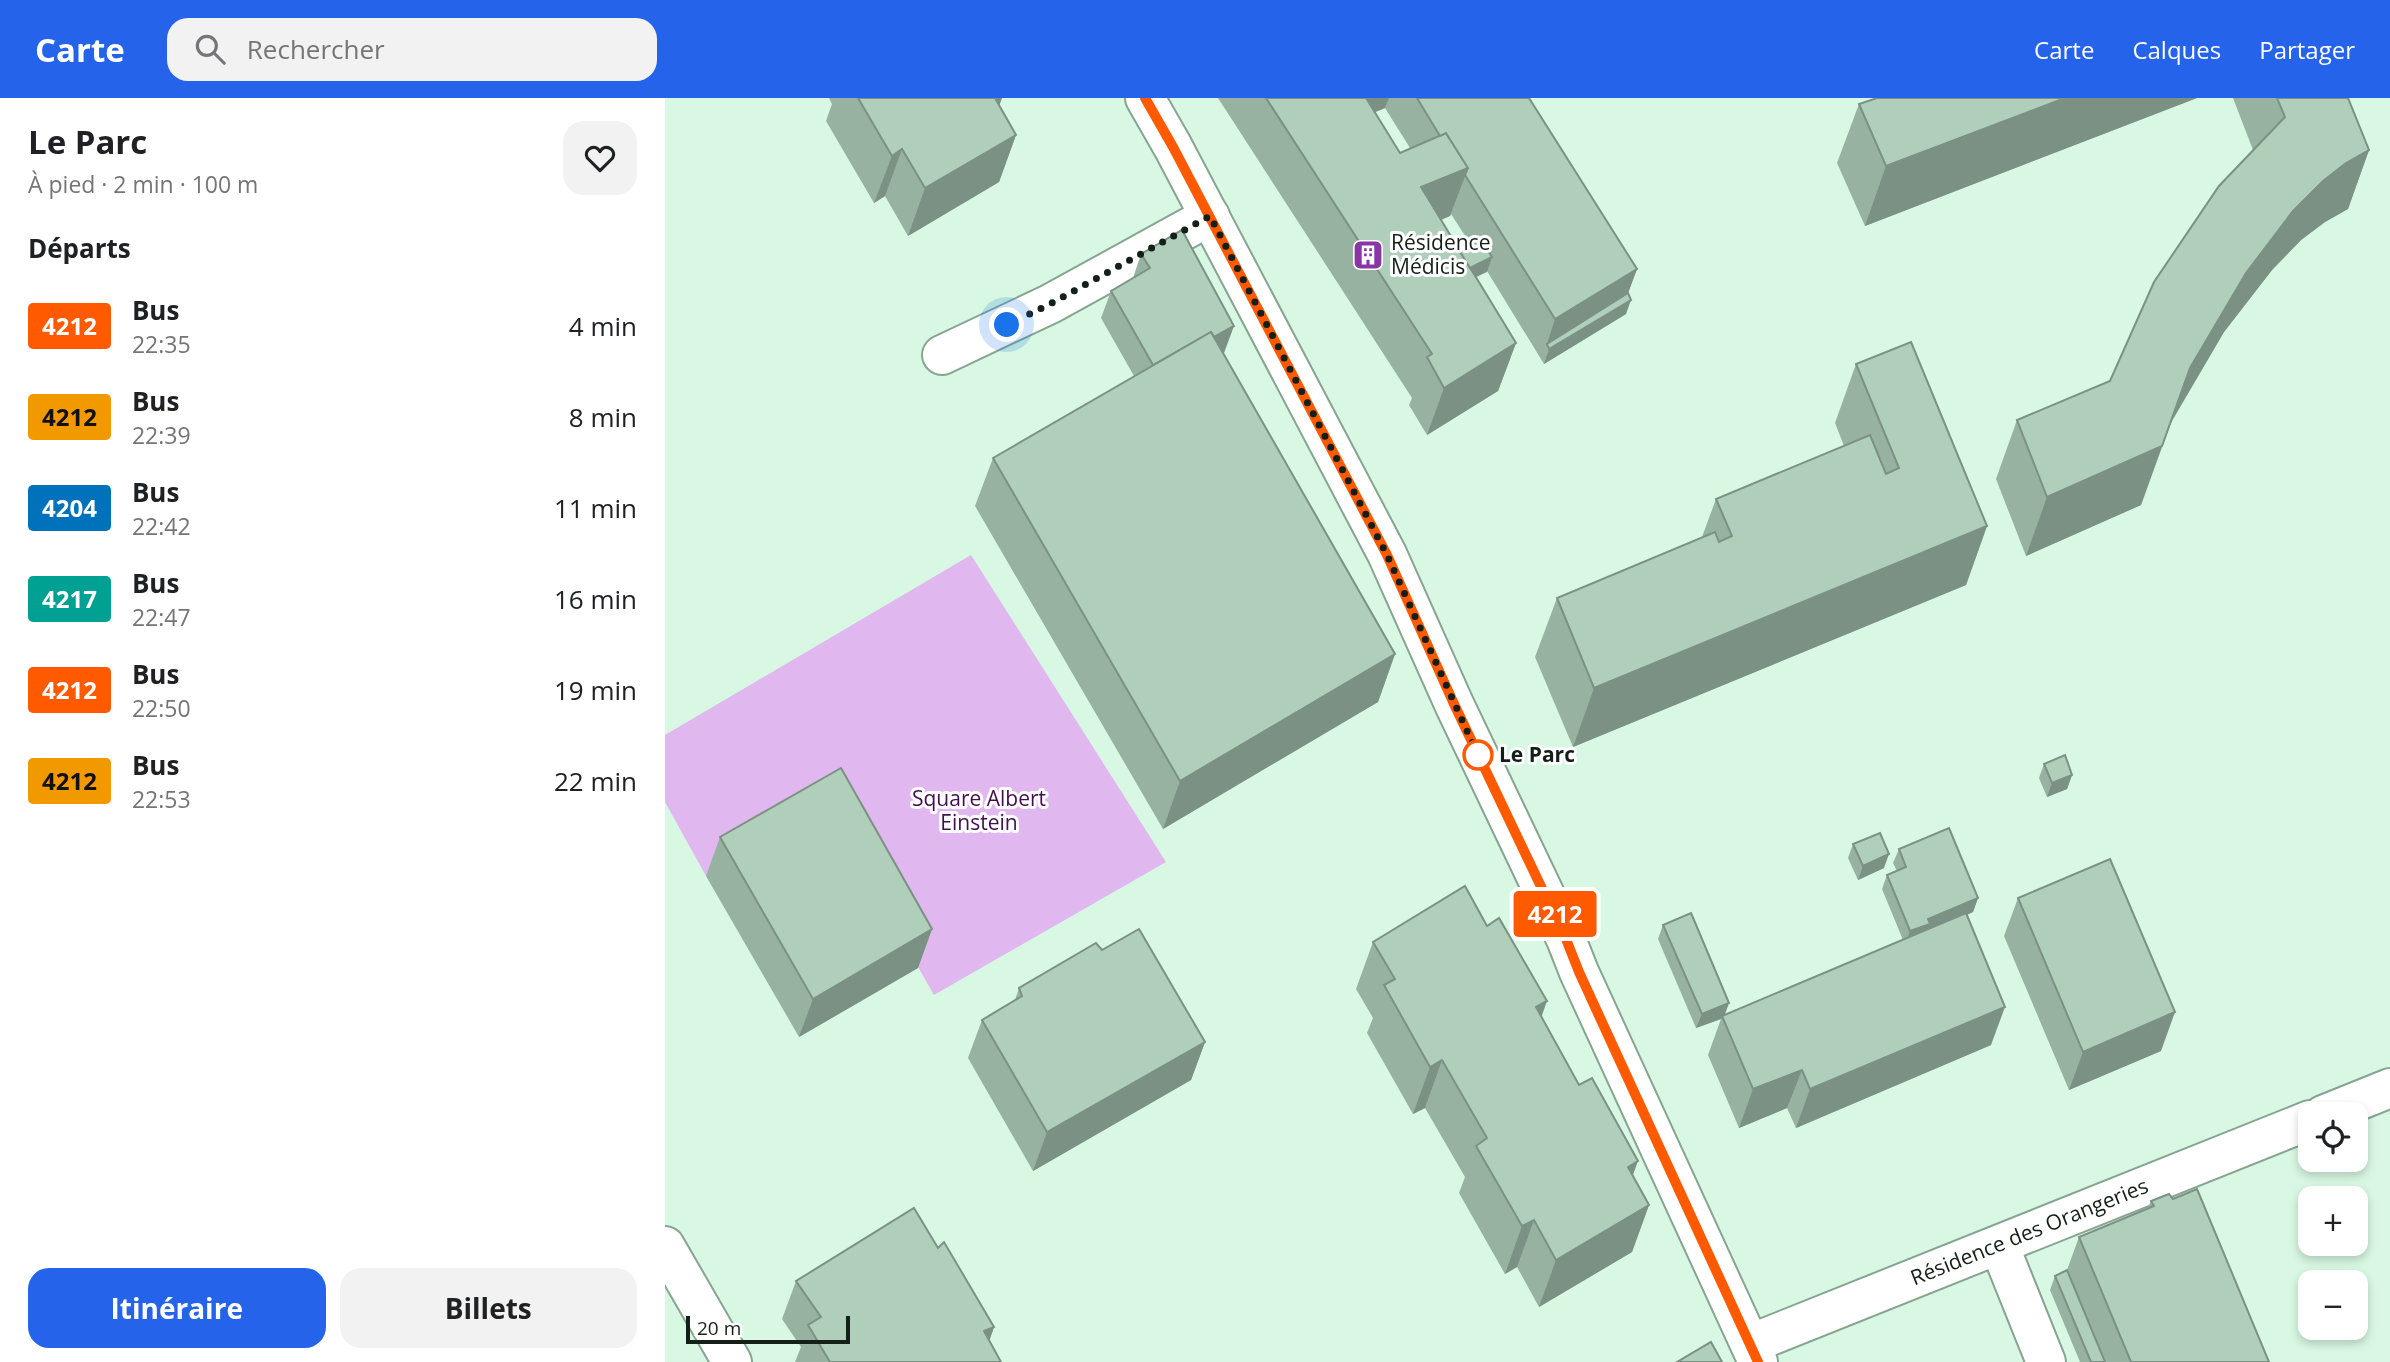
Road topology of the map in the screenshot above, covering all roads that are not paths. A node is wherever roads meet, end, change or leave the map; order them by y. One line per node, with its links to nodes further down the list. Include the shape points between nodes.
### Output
1 (1145, 98): 2 (street)
2 (1210, 216): 3 (street, via 1050,304); 9 (street, via 1387,555)
3 (942, 355)
4 (2390, 1088): 5 (street)
5 (2355, 1102)
6 (2298, 1125): 7 (street, Résidence des Orangeries)
7 (1999, 1245): 9 (street, Résidence des Orangeries); 11 (street)
8 (665, 1246): 10 (street)
9 (1754, 1353)
10 (732, 1362)
11 (2046, 1362)

